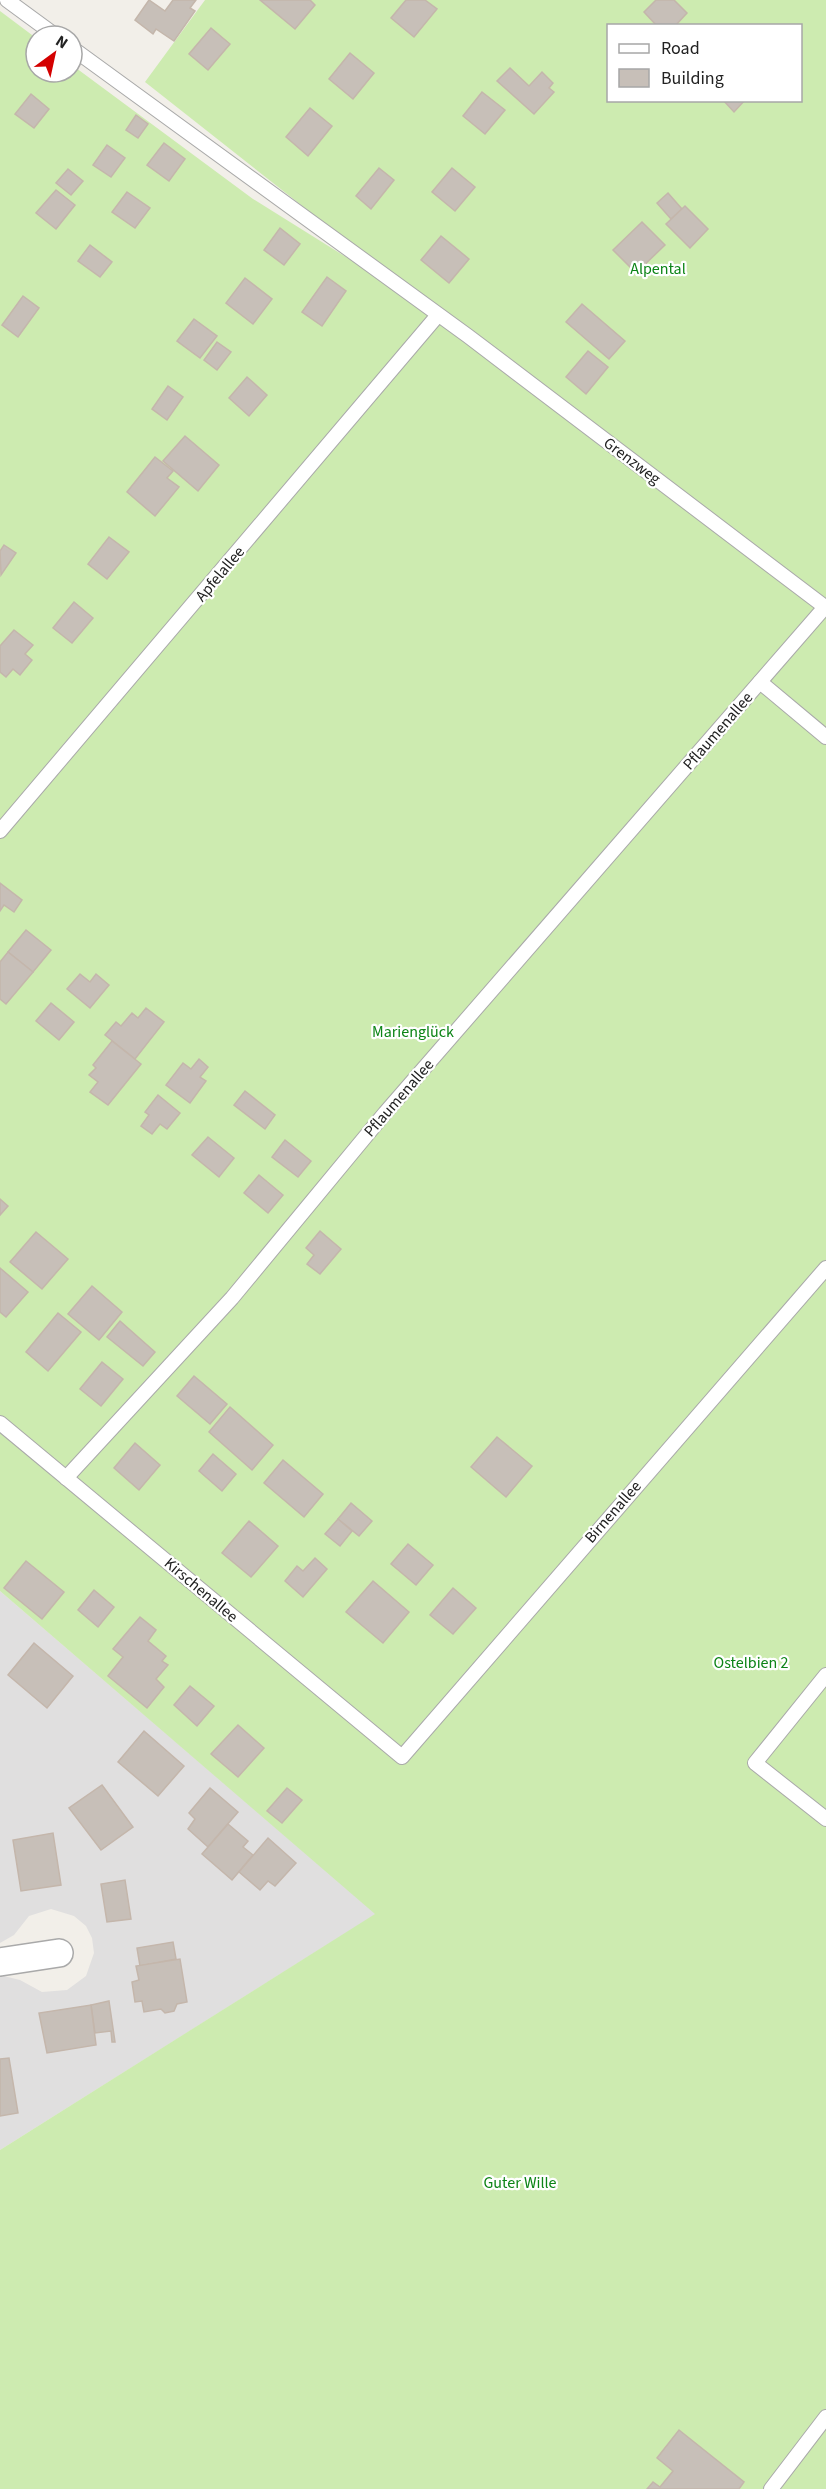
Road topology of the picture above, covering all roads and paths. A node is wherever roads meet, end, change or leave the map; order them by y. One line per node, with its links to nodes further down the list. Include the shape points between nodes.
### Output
1 (7, 0): 2 (lane)
2 (40, 24)
3 (84, 57): 4 (lane, Grenzweg)
4 (438, 315): 5 (lane, Grenzweg); 8 (lane, Apfelallee)
5 (825, 607): 6 (lane, Pflaumenallee)
6 (760, 682): 7 (lane); 11 (lane, Pflaumenallee, via 385,1113 232,1298)
7 (826, 737)
8 (0, 831)
9 (826, 1268): 13 (lane, Birnenallee)
10 (0, 1423): 11 (lane, Kirschenallee)
11 (66, 1479): 13 (lane, Kirschenallee)
12 (826, 1675): 14 (lane, via 755,1763)
13 (402, 1757)
14 (826, 1820)
15 (59, 1953): 16 (street)
16 (0, 1962)
17 (826, 2417): 18 (lane)
18 (771, 2489)

